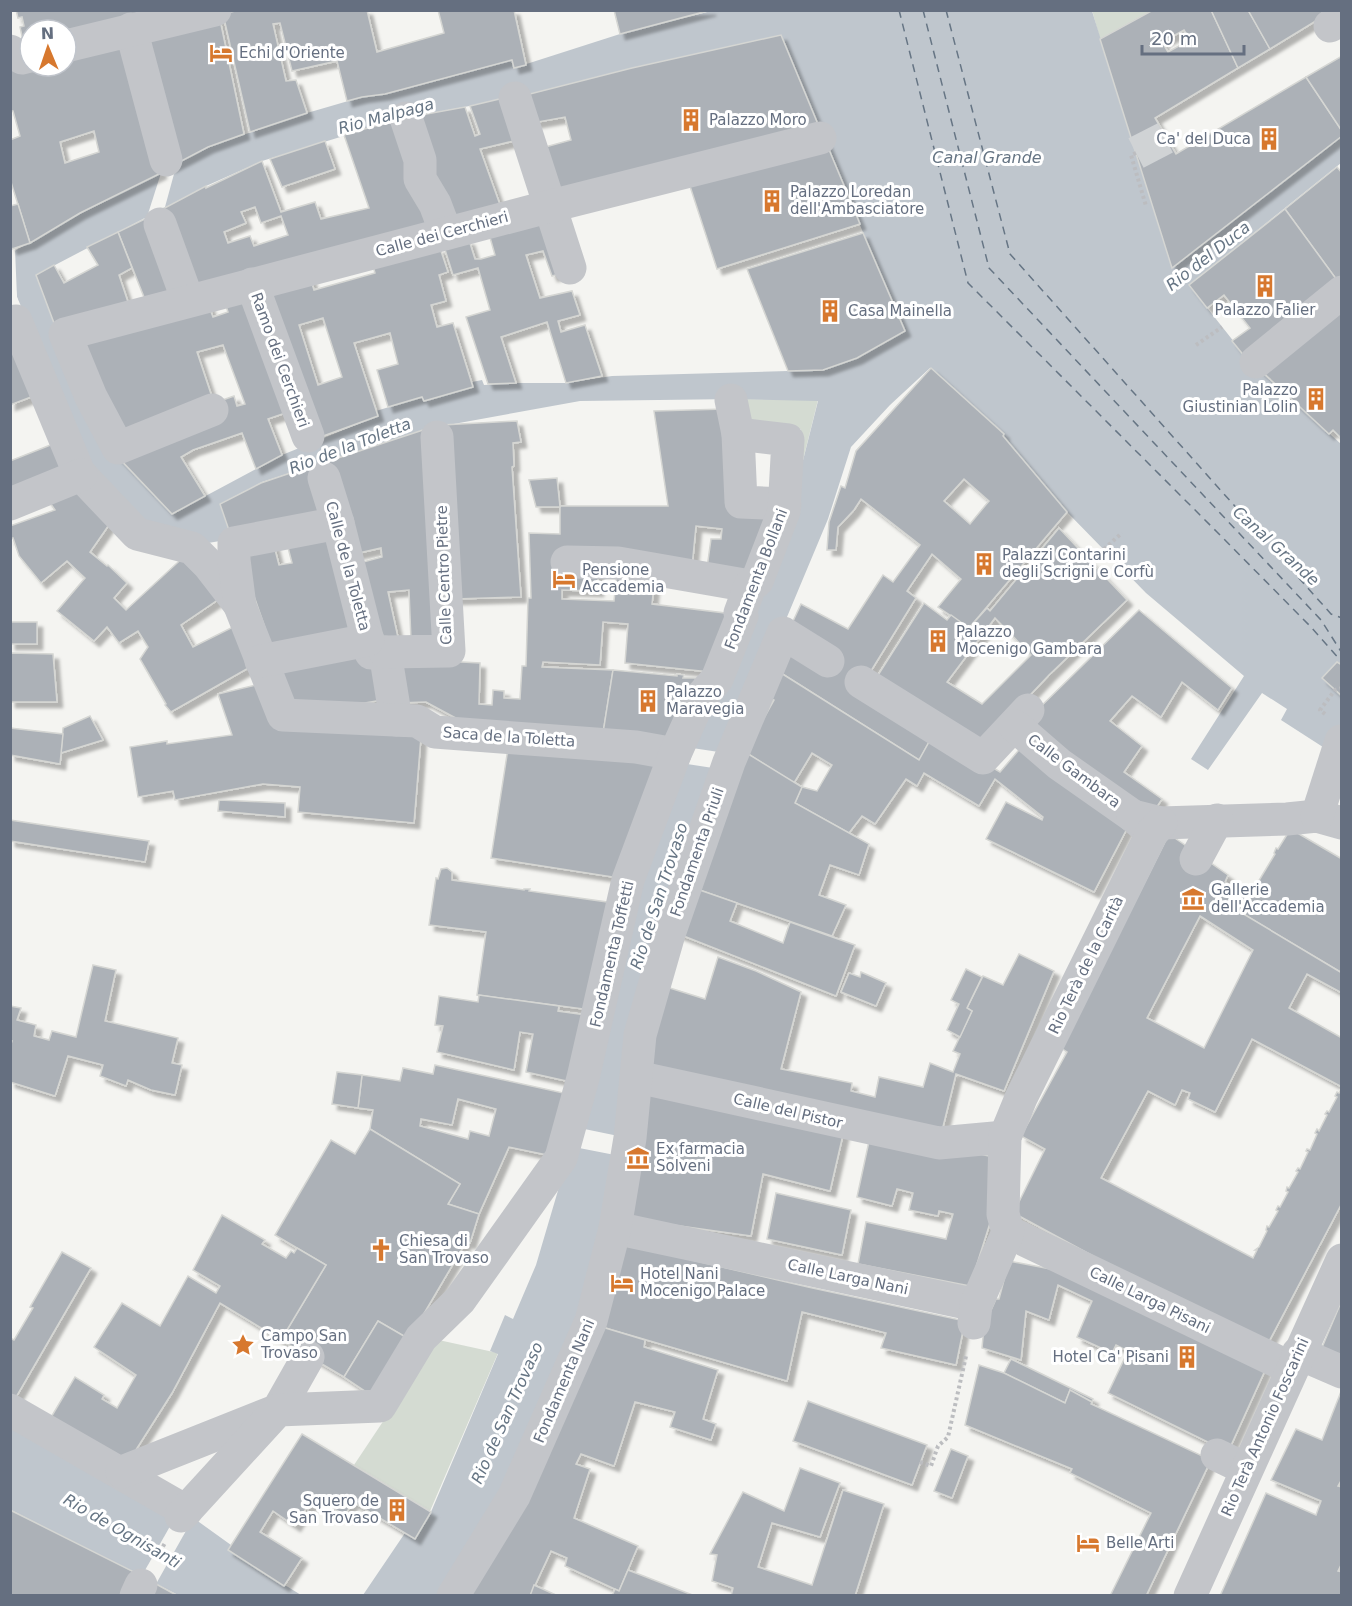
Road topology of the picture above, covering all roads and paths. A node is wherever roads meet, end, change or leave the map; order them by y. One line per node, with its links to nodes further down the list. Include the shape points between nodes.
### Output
1 (215, 10): 2 (street)
2 (131, 29): 3 (street); 8 (street)
3 (78, 43)
4 (515, 98): 9 (street)
5 (406, 118): 12 (street, via 420,160 417,176 435,204)
6 (820, 138): 9 (street, Calle dei Cerchieri)
7 (1136, 153): 10 (path, via 1131,154)
8 (166, 160)
9 (551, 206): 12 (street, Calle dei Cerchieri); 13 (street)
10 (1146, 207)
11 (160, 224): 16 (street)
12 (446, 233): 14 (street, Calle dei Cerchieri)
13 (570, 268)
14 (252, 284): 16 (street, Calle dei Cerchieri); 24 (street, Ramo dei Cerchieri)
15 (1341, 292): 20 (street)
16 (188, 302): 22 (street, Calle dei Cerchieri, via 65,334 117,448)
17 (16, 321): 26 (street, Saca de la Toletta)
18 (1222, 327): 19 (path)
19 (1197, 345)
20 (1256, 362)
21 (731, 400): 23 (street)
22 (212, 410)
23 (738, 434): 29 (street, via 741,502); 29 (street, Fondamenta Bollani, via 788,440)
24 (308, 436)
25 (437, 437): 36 (street, Calle Centro Pietre, via 449,651)
26 (81, 475): 28 (street); 33 (street, Saca de la Toletta, via 137,534)
27 (324, 478): 30 (street, Calle de la Toletta)
28 (10, 504)
29 (785, 504): 35 (street, Fondamenta Bollani, via 757,581)
30 (338, 523): 33 (street); 36 (street, Calle de la Toletta)
31 (1122, 533): 32 (path)
32 (1104, 549)
33 (225, 556): 37 (street, Saca de la Toletta)
34 (567, 562): 35 (street, via 618,563)
35 (750, 585): 42 (street, Fondamenta Bollani, via 717,679 700,698)
36 (375, 648): 37 (street); 40 (street, Calle de la Toletta)
37 (261, 661): 40 (street, Saca de la Toletta, via 283,715)
38 (828, 661): 47 (street, Fondamenta Priuli, via 783,633 729,762 669,934 640,1035)
39 (861, 681): 45 (street, Calle Gambara, via 983,758 1022,718 1059,764)
40 (396, 720): 42 (street, Saca de la Toletta, via 417,721 435,732)
41 (1341, 741): 43 (street)
42 (675, 753): 57 (street, Fondamenta Toffetti, via 628,880 561,1158 448,1295 380,1406)
43 (1329, 819): 44 (street)
44 (1217, 820): 45 (street); 46 (street)
45 (1149, 824): 48 (street, Rio Terà de la Carità)
46 (1196, 859)
47 (637, 1077): 48 (street, Calle del Pistor, via 939,1143); 50 (street, Fondamenta Nani)
48 (1005, 1137): 49 (street)
49 (1006, 1223): 52 (street); 54 (street, Calle Larga Pisani)
50 (615, 1228): 52 (street, Calle Larga Nani); 60 (street, Fondamenta Nani, via 591,1322 514,1496)
51 (1341, 1260): 54 (street, Rio Terà Antonio Foscarini)
52 (975, 1314): 58 (path, via 948,1437 938,1446 931,1466)
53 (308, 1357): 57 (street)
54 (1295, 1360): 55 (street, Calle Larga Pisani); 61 (street, Rio Terà Antonio Foscarini, via 1231,1462)
55 (1341, 1372)
56 (10, 1410): 59 (street)
57 (278, 1410): 59 (street); 59 (street, via 184,1513)
58 (920, 1462)
59 (122, 1472)
60 (453, 1596)
61 (1190, 1596)

